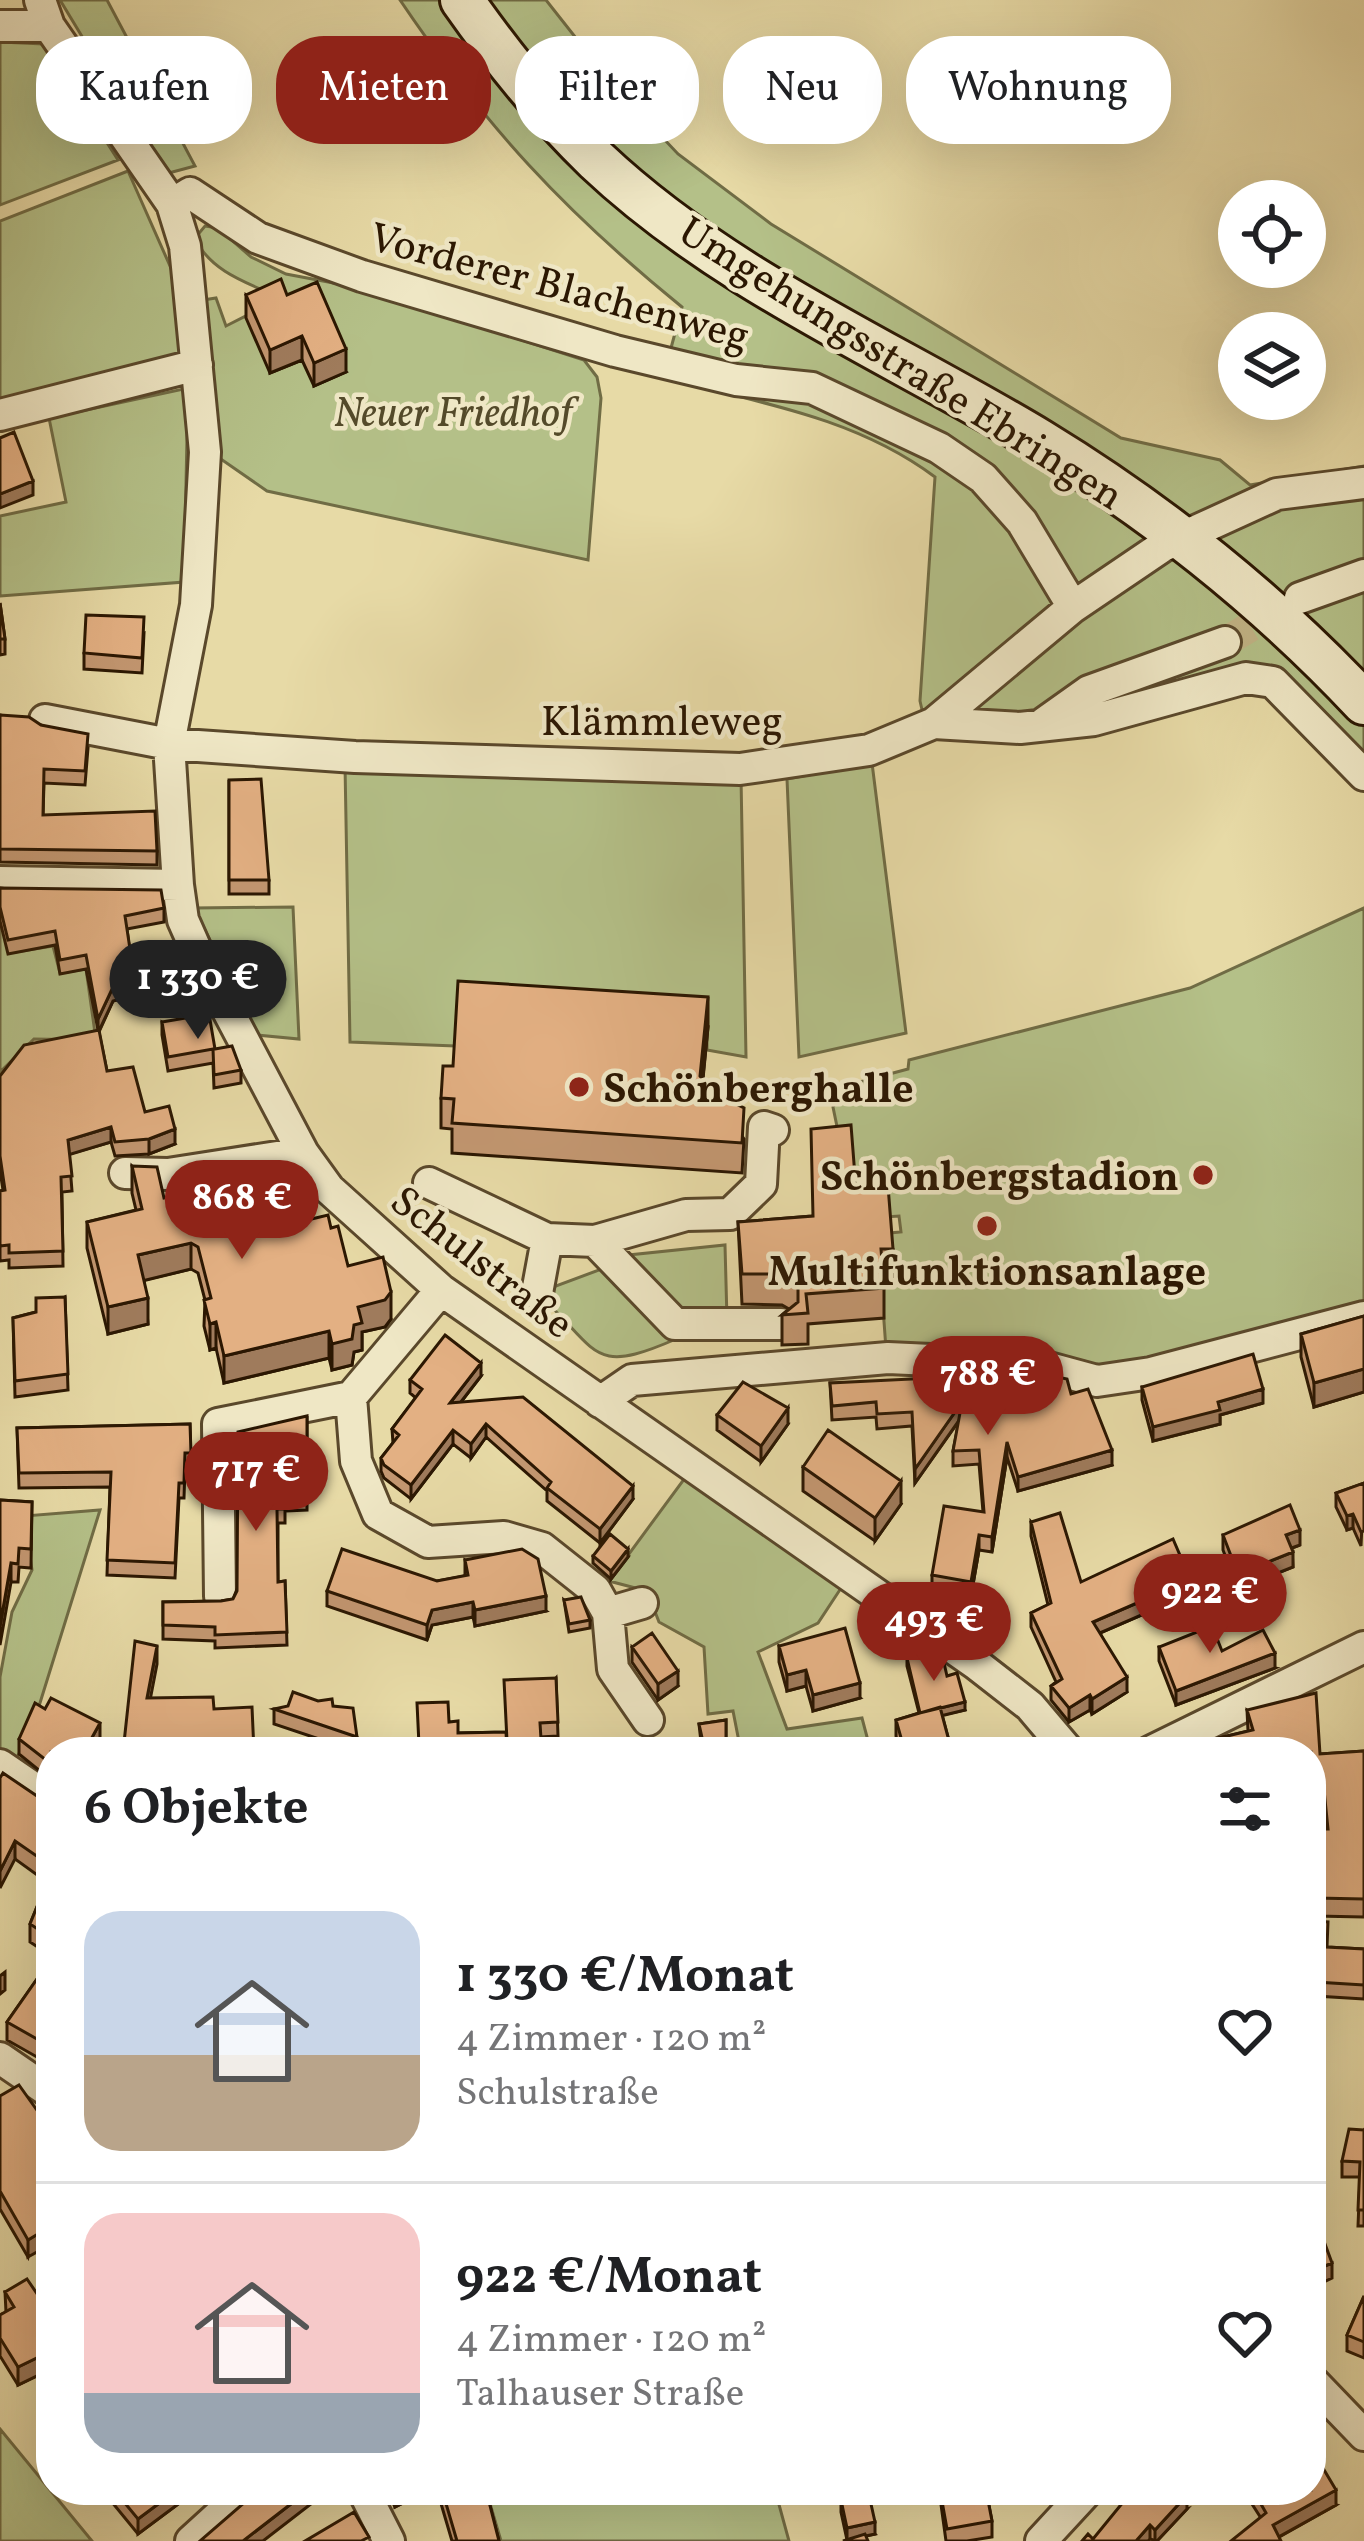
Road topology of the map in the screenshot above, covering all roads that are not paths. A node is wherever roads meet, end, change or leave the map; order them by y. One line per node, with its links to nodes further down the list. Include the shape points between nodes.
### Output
1 (462, 0): 8 (street, Umgehungsstraße Ebringen, via 543,105 660,212 773,290 1043,443)
2 (45, 13): 3 (street); 4 (street)
3 (0, 26)
4 (172, 204): 5 (street, Schulstraße, via 202,276); 11 (street, Vorderer Blachenweg, via 190,194 257,238 615,351 736,380 812,388 939,448 983,478 1022,522)
5 (196, 365): 6 (street); 17 (street, Schulstraße, via 204,528)
6 (0, 416)
7 (1364, 483): 8 (street, Klämmleweg, via 1277,494)
8 (1181, 537): 11 (street, Klämmleweg); 13 (street, Umgehungsstraße Ebringen)
9 (1363, 579): 10 (street)
10 (1300, 598)
11 (1073, 607): 15 (street, Klämmleweg)
12 (1225, 641): 16 (street, via 1089,691)
13 (1364, 703)
14 (45, 720): 17 (street, Klämmleweg)
15 (934, 723): 16 (street); 17 (street, Klämmleweg, via 869,750 740,769)
16 (1044, 723): 18 (street, via 1094,721 1246,678 1273,682)
17 (170, 744): 20 (street, Schulstraße)
18 (1364, 775)
19 (0, 882): 20 (street)
20 (178, 885): 22 (street, Schulstraße, via 183,920)
21 (734, 1111): 26 (street, via 768,1128 761,1184 730,1214 686,1215)
22 (303, 1153): 23 (street, via 168,1174); 27 (street, Schulstraße, via 329,1189)
23 (125, 1172)
24 (429, 1183): 25 (street)
25 (548, 1239): 26 (street); 28 (street)
26 (595, 1241): 30 (street, via 675,1324)
27 (441, 1290): 31 (street); 32 (street, Schulstraße)
28 (537, 1294)
29 (1364, 1317): 32 (street, via 1097,1381 1038,1365 888,1358 632,1381)
30 (781, 1324)
31 (351, 1397): 33 (street, via 218,1424); 35 (street, via 362,1485 392,1526 428,1542 524,1540 595,1590)
32 (600, 1402): 38 (street, Schulstraße, via 976,1664)
33 (220, 1596)
34 (642, 1603): 35 (street)
35 (608, 1613): 37 (street, via 613,1669)
36 (1364, 1647): 39 (street)
37 (648, 1720)
38 (1056, 1737)
39 (1181, 1737)
40 (0, 1765): 41 (street)
41 (36, 1790)
42 (0, 2059): 43 (street)
43 (36, 2083)
44 (1326, 2396): 45 (street)
45 (1364, 2435)
46 (231, 2505): 49 (street)
47 (371, 2505): 50 (street)
48 (1074, 2505): 51 (street)
49 (191, 2541)
50 (389, 2541)
51 (1041, 2541)

